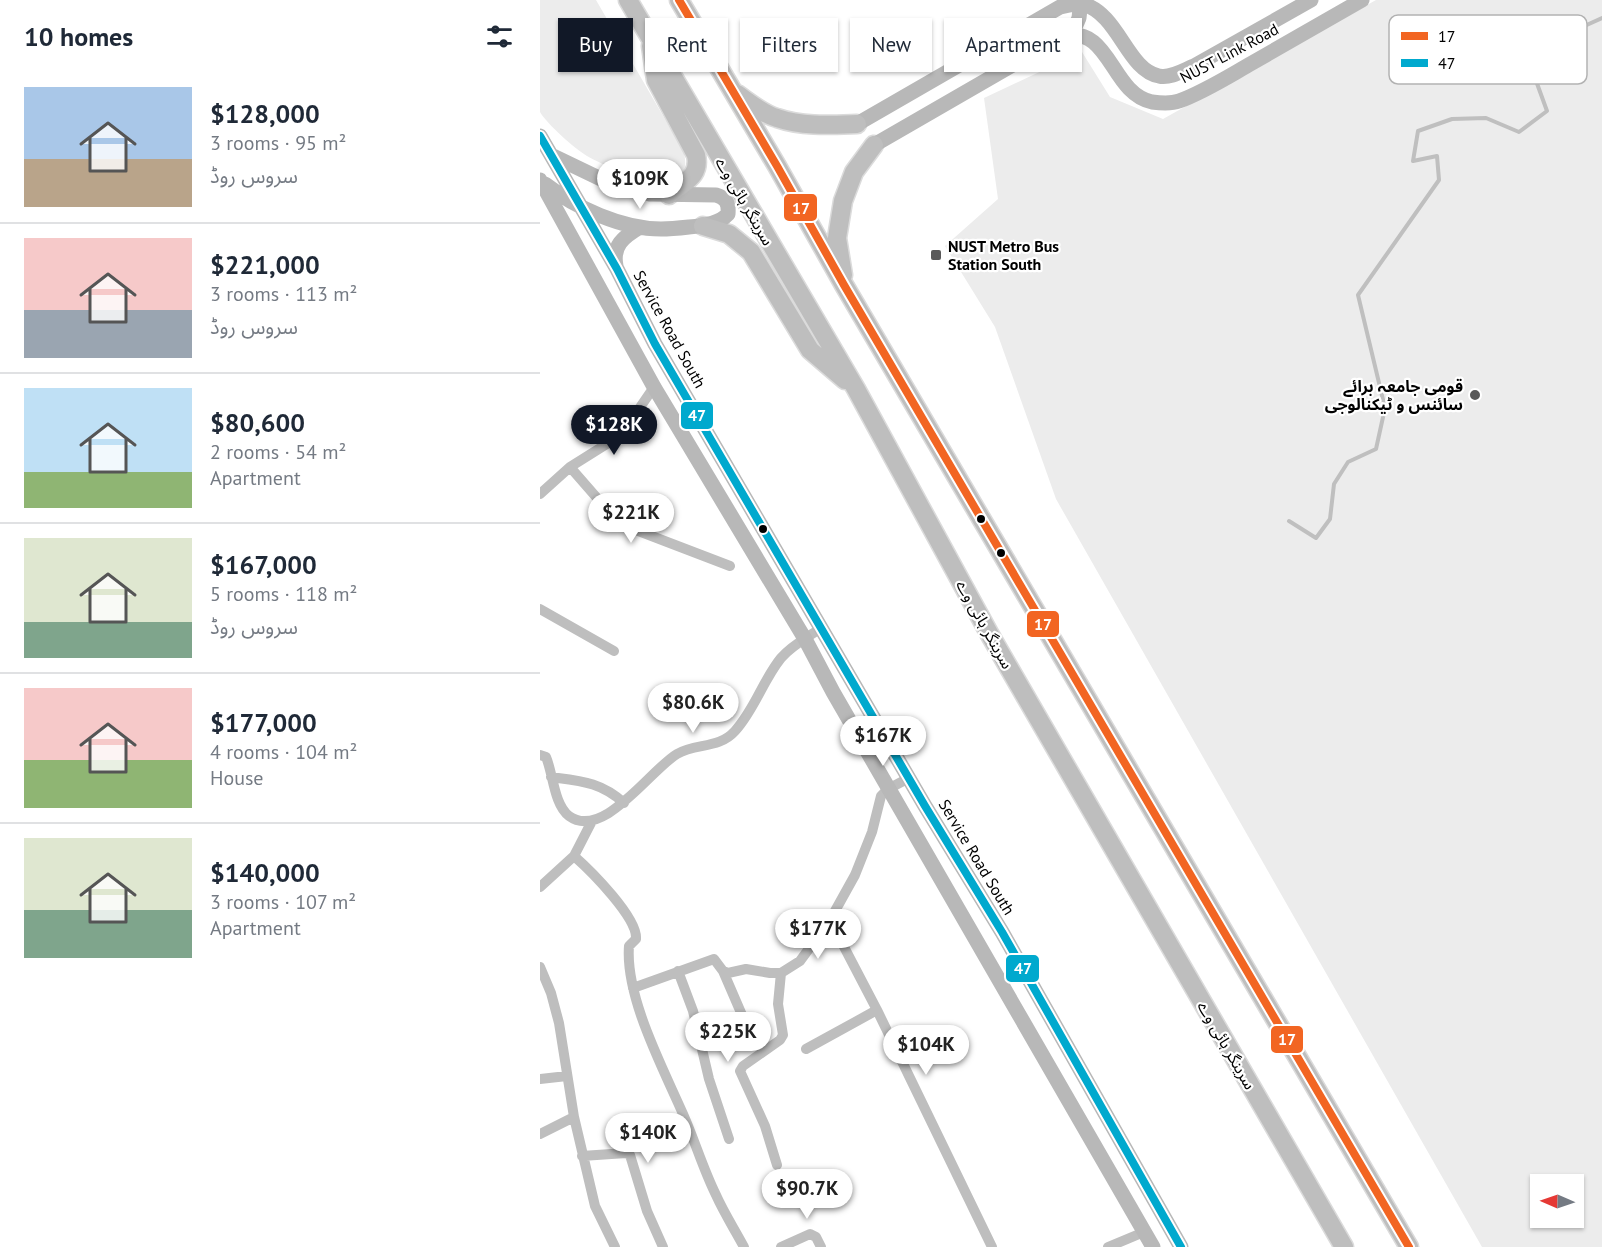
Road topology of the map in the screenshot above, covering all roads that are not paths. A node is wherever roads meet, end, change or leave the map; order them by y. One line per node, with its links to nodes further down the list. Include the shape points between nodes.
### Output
1 (628, 0): 8 (highway, سرینگر ہائی وے)
2 (679, 0): 13 (highway)
3 (1311, 0): 5 (main road, NUST Link Road, via 1194,66 1159,77 1141,67 1108,20)
4 (1362, 0): 9 (main road, NUST Link Road, via 1177,102 1150,102 1138,96 1092,39)
5 (1081, 2): 6 (main road); 7 (main road)
6 (1058, 4): 14 (main road)
7 (1079, 18)
8 (645, 29)
9 (1082, 36)
10 (655, 72): 19 (highway, via 698,161 693,176)
11 (670, 72): 26 (highway, سرینگر ہائی وے)
12 (999, 72): 16 (main road)
13 (731, 89): 14 (highway, via 776,118 823,125); 24 (highway)
14 (857, 124)
15 (540, 136): 17 (main road, Service Road South)
16 (874, 145): 24 (highway, via 854,172 843,201 837,238)
17 (546, 158): 19 (main road, via 603,180 651,194); 20 (main road, Service Road South)
18 (540, 180): 20 (main road); 25 (main road)
19 (669, 195): 21 (main road, via 723,197 728,202 729,214)
20 (581, 206): 22 (main road); 23 (main road, Service Road South)
21 (708, 224): 22 (main road); 26 (highway, via 729,234 751,252 810,350)
22 (640, 227): 23 (main road, via 620,243 614,254)
23 (617, 269): 31 (main road, Service Road South, via 655,344)
24 (844, 285): 71 (highway)
25 (654, 387): 27 (street, via 621,435); 32 (main road)
26 (855, 389): 70 (highway, سرینگر ہائی وے, via 990,634)
27 (570, 467): 28 (street); 29 (street, via 627,527)
28 (540, 494)
29 (730, 566)
30 (540, 609): 33 (street)
31 (821, 628): 32 (street); 34 (main road, Service Road South)
32 (805, 639): 35 (main road); 40 (street, via 781,658 734,733 717,744 690,749 669,759)
33 (615, 651)
34 (876, 722): 35 (main road); 38 (main road, Service Road South)
35 (858, 736): 39 (main road)
36 (540, 755): 37 (street, via 546,758)
37 (551, 777): 40 (street, via 587,781 612,792); 41 (street, via 569,816)
38 (909, 778): 39 (street); 69 (main road, Service Road South, via 1002,932)
39 (888, 789): 44 (street, via 881,796 855,875); 60 (main road)
40 (624, 803): 41 (street)
41 (592, 821): 42 (street)
42 (574, 856): 43 (street); 49 (street, via 594,874 637,932 628,958)
43 (540, 887)
44 (830, 920): 48 (street, via 800,961); 50 (street)
45 (540, 967): 53 (street, via 556,1013)
46 (678, 971): 47 (street, via 714,959); 49 (street); 57 (street)
47 (723, 971): 48 (street); 51 (street)
48 (781, 972): 59 (street, via 778,1004 783,1035 740,1071 765,1126)
49 (633, 988): 63 (street, via 715,1193)
50 (877, 1010): 52 (street); 66 (street)
51 (742, 1015)
52 (806, 1049)
53 (567, 1076): 54 (street); 55 (street)
54 (540, 1079)
55 (574, 1117): 56 (street); 58 (street)
56 (540, 1134)
57 (729, 1139)
58 (582, 1156): 61 (street, via 595,1206); 62 (street, via 630,1155)
59 (777, 1166)
60 (1144, 1232): 67 (street); 68 (main road)
61 (615, 1247)
62 (663, 1247)
63 (744, 1247)
64 (781, 1247): 65 (street, via 810,1234)
65 (821, 1247)
66 (992, 1247)
67 (1108, 1247)
68 (1153, 1247)
69 (1181, 1247)
70 (1344, 1247)
71 (1409, 1247)

